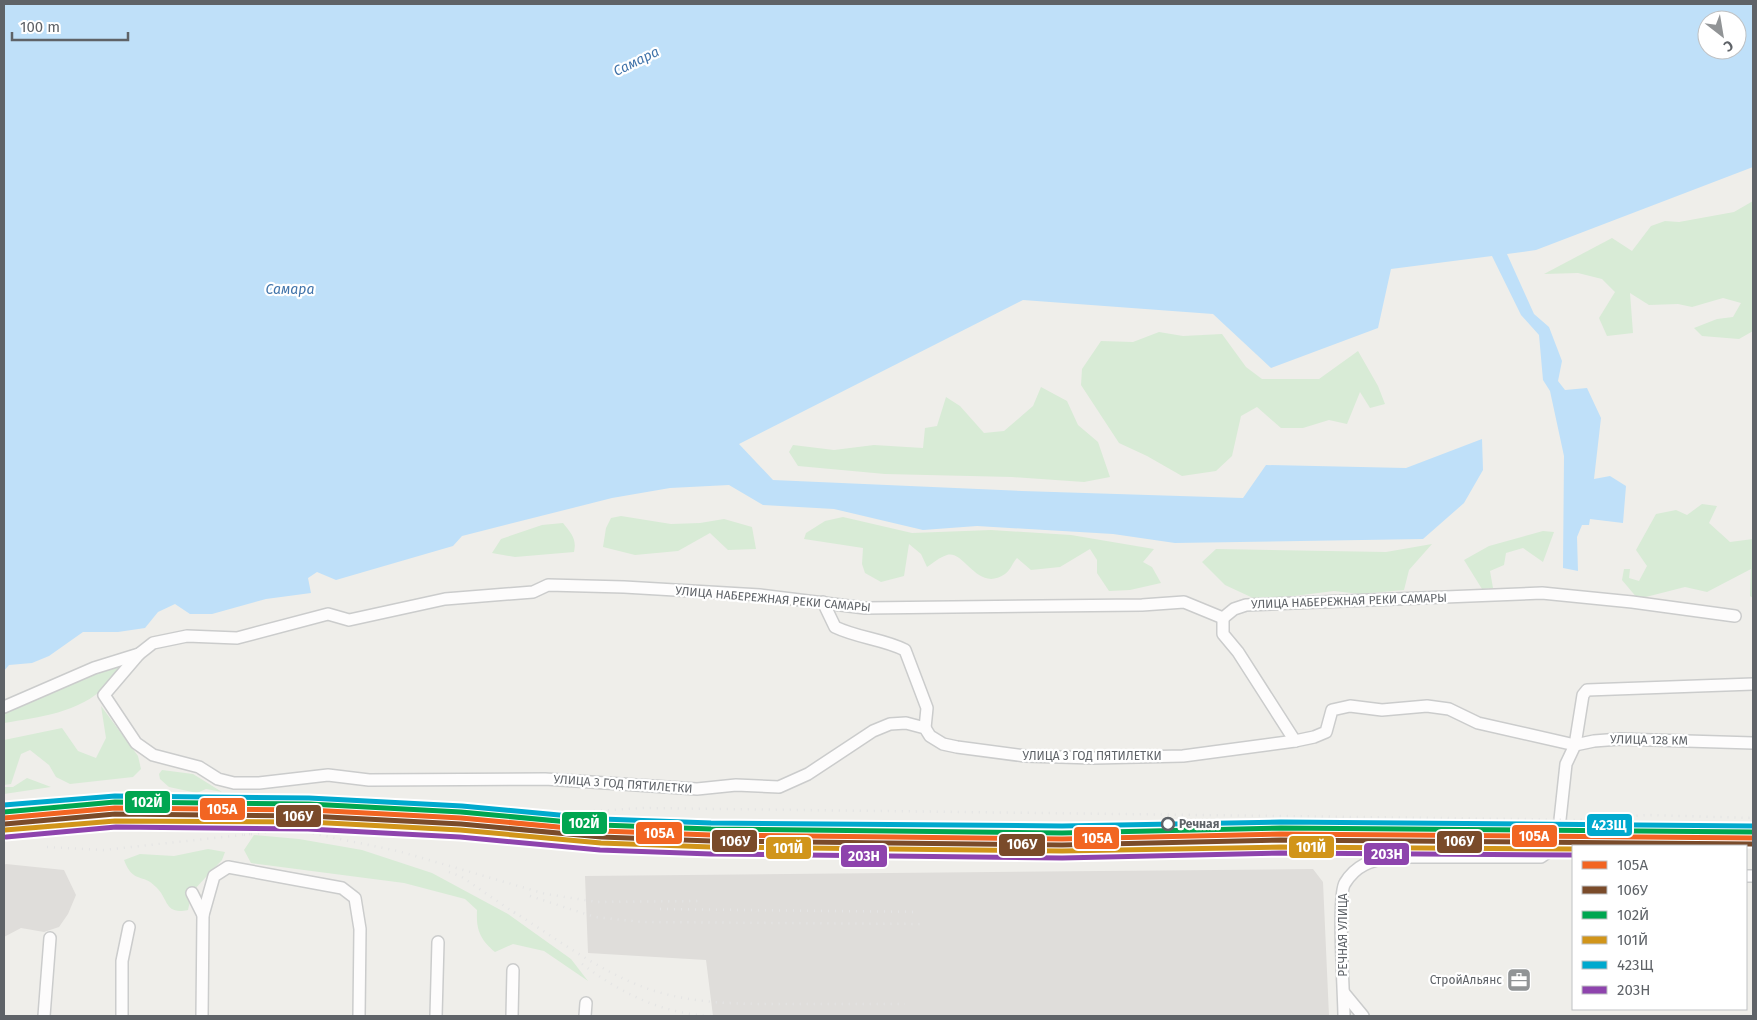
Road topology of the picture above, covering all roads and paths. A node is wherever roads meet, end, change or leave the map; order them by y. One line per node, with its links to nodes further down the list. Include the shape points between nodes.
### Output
1 (823, 602): 3 (street, УЛИЦА НАБЕРЕЖНАЯ РЕКИ САМАРЫ, via 865,608 1142,606 1184,602); 4 (street, УЛИЦА НАБЕРЕЖНАЯ РЕКИ САМАРЫ, via 624,587 548,585 533,592 446,599 349,620 328,614 237,638 187,636 153,643); 7 (street, via 835,627 854,636 905,650 927,708)
2 (1735, 616): 3 (street, УЛИЦА НАБЕРЕЖНАЯ РЕКИ САМАРЫ, via 1542,593 1246,605)
3 (1222, 618): 8 (street, via 1223,634)
4 (139, 654): 6 (street, УЛИЦА НАБЕРЕЖНАЯ РЕКИ САМАРЫ, via 94,668); 7 (street, УЛИЦА 3 ГОД ПЯТИЛЕТКИ, via 104,695 136,743 153,755 199,767 218,779 234,783 328,775 370,780 546,780 697,789 736,785 779,787 808,774 873,731 890,724 906,723)
5 (1753, 684): 10 (street, via 1587,690 1583,695)
6 (4, 706)
7 (925, 728): 8 (street, УЛИЦА 3 ГОД ПЯТИЛЕТКИ, via 930,736 943,744 1025,756 1183,756)
8 (1295, 742): 10 (street, УЛИЦА 3 ГОД ПЯТИЛЕТКИ, via 1326,732 1332,710 1350,706 1382,710 1427,706 1449,709 1478,723)
9 (1753, 743): 10 (street, УЛИЦА 128 КМ, via 1620,739)
10 (1575, 745): 17 (street, РЕЧНАЯ УЛИЦА, via 1566,764 1559,832 1554,848 1542,857 1390,857 1357,867 1343,884)
11 (192, 892): 12 (street)
12 (203, 914): 21 (street); 22 (street, via 214,876 228,867 342,888 355,898 360,929)
13 (129, 927): 20 (street, via 122,961)
14 (50, 938): 19 (street)
15 (438, 942): 23 (street)
16 (513, 970): 24 (street)
17 (1344, 993): 26 (street, РЕЧНАЯ УЛИЦА); 27 (street)
18 (586, 1003): 25 (street)
19 (44, 1016)
20 (122, 1016)
21 (202, 1016)
22 (359, 1016)
23 (436, 1016)
24 (512, 1016)
25 (586, 1016)
26 (1344, 1016)
27 (1363, 1016)

